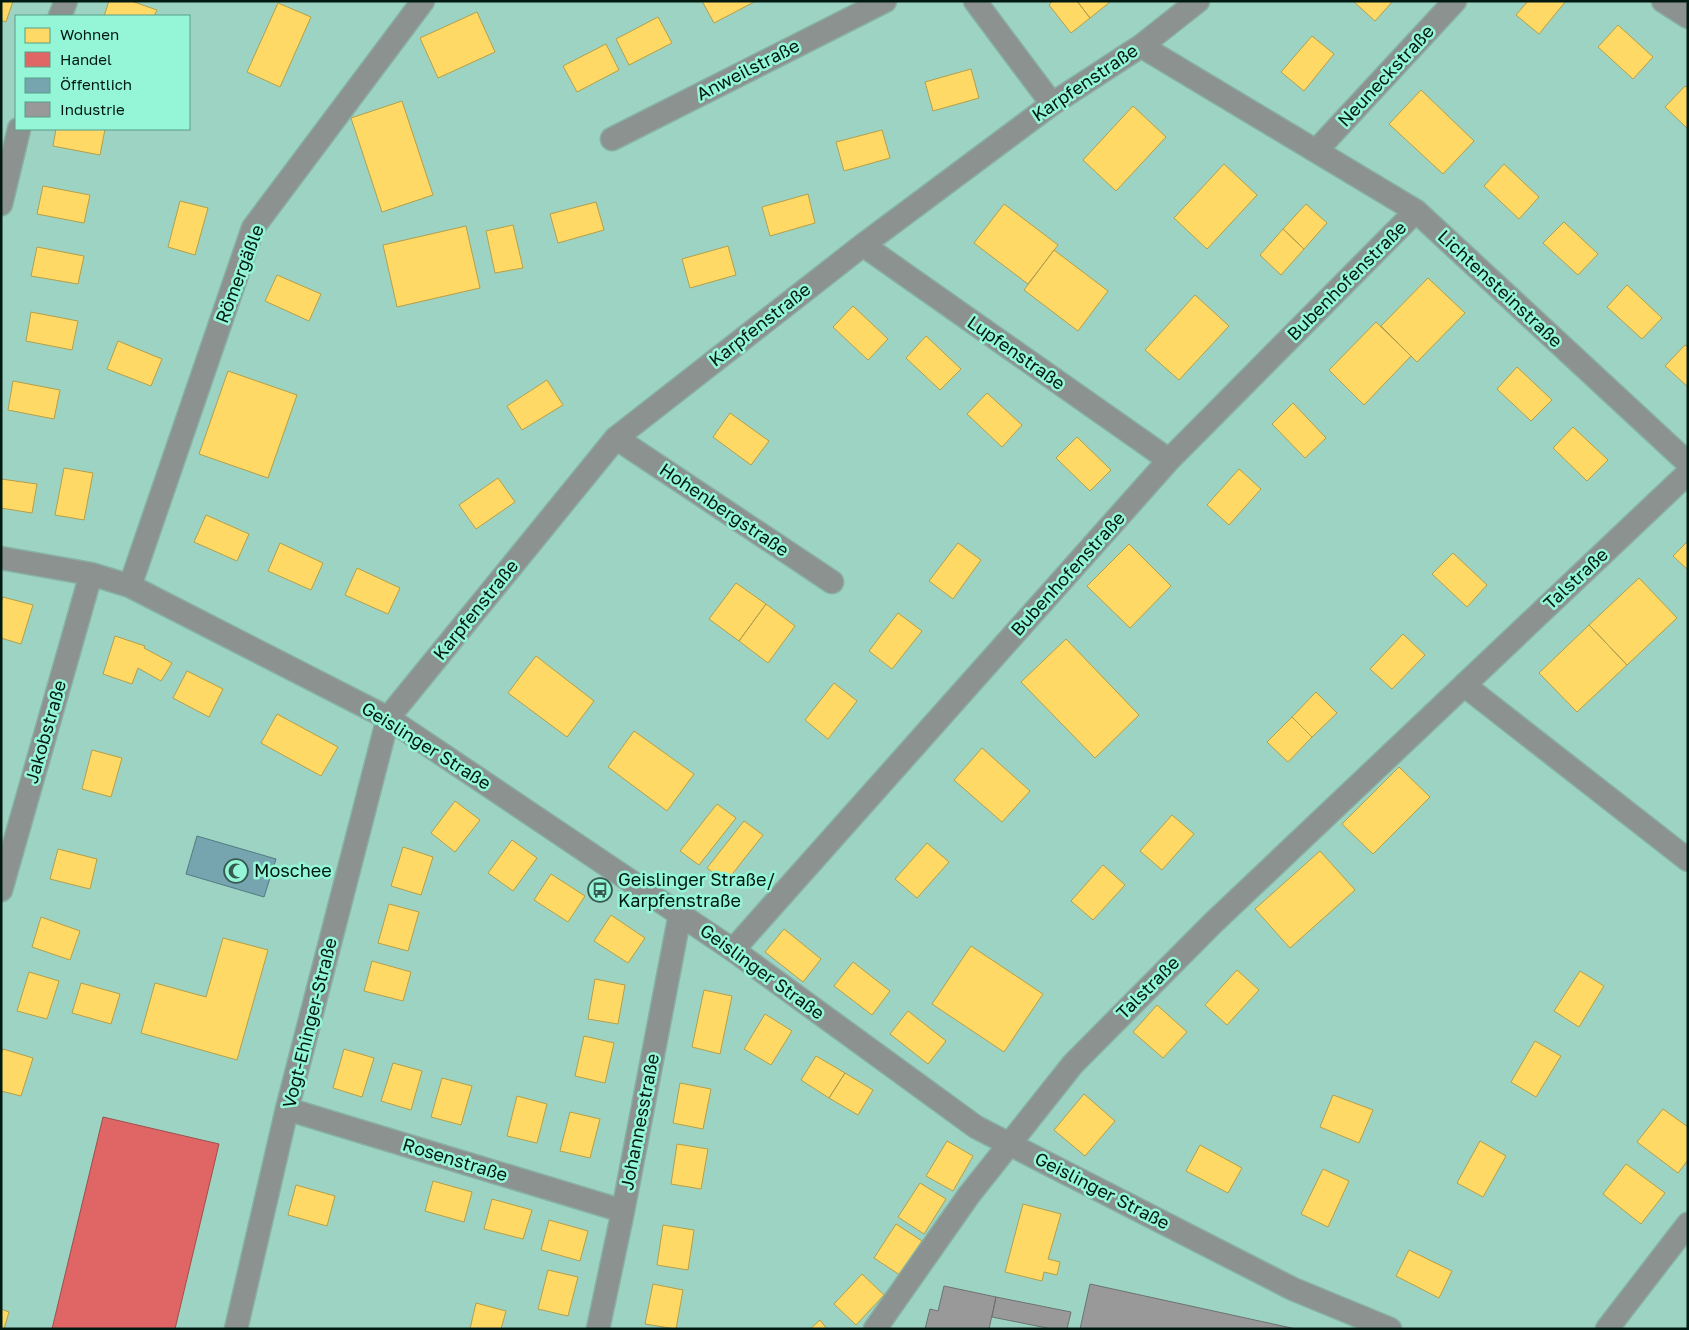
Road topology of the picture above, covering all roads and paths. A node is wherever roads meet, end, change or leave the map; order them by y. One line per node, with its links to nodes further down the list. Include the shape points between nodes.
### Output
1 (66, 1): 8 (street)
2 (423, 1): 25 (street, Römergäßle, via 253,228)
3 (885, 1): 13 (street, Anweilstraße)
4 (975, 1): 11 (street)
5 (1198, 1): 10 (street, Karpfenstraße)
6 (1455, 1): 14 (street, Neuneckstraße)
7 (1663, 1): 9 (street)
8 (60, 15)
9 (1688, 17)
10 (1141, 46): 11 (street, Karpfenstraße); 14 (street, Lichtensteinstraße)
11 (1052, 104): 17 (street, Karpfenstraße)
12 (19, 130): 15 (street)
13 (612, 138)
14 (1316, 151): 16 (street, Lichtensteinstraße)
15 (1, 204)
16 (1416, 211): 19 (street, Bubenhofenstraße); 20 (street, Lichtensteinstraße)
17 (863, 245): 18 (street, Karpfenstraße); 19 (street, Lupfenstraße)
18 (616, 438): 24 (street, Hohenbergstraße); 27 (street, Karpfenstraße)
19 (1169, 460): 31 (street, Bubenhofenstraße)
20 (1688, 463)
21 (1688, 473): 26 (street, Talstraße)
22 (1, 558): 23 (street, Geislinger Straße)
23 (91, 574): 25 (street, Geislinger Straße); 29 (street, Jakobstraße)
24 (832, 582)
25 (130, 586): 27 (street, Geislinger Straße)
26 (1464, 685): 28 (street); 33 (street, Talstraße, via 1185,951 1073,1064)
27 (388, 718): 30 (street, Geislinger Straße); 32 (street, Vogt-Ehinger-Straße)
28 (1688, 860)
29 (1, 890)
30 (680, 914): 31 (street, Geislinger Straße); 34 (street, Johannesstraße)
31 (733, 950): 33 (street, Geislinger Straße, via 976,1127)
32 (287, 1109): 34 (street, Rosenstraße); 36 (street, Vogt-Ehinger-Straße)
33 (1010, 1144): 38 (street, Talstraße, via 969,1195); 39 (street, Geislinger Straße, via 1293,1289)
34 (623, 1211): 37 (street, Johannesstraße)
35 (1688, 1224): 40 (street)
36 (236, 1329)
37 (598, 1329)
38 (874, 1329)
39 (1390, 1329)
40 (1607, 1329)

